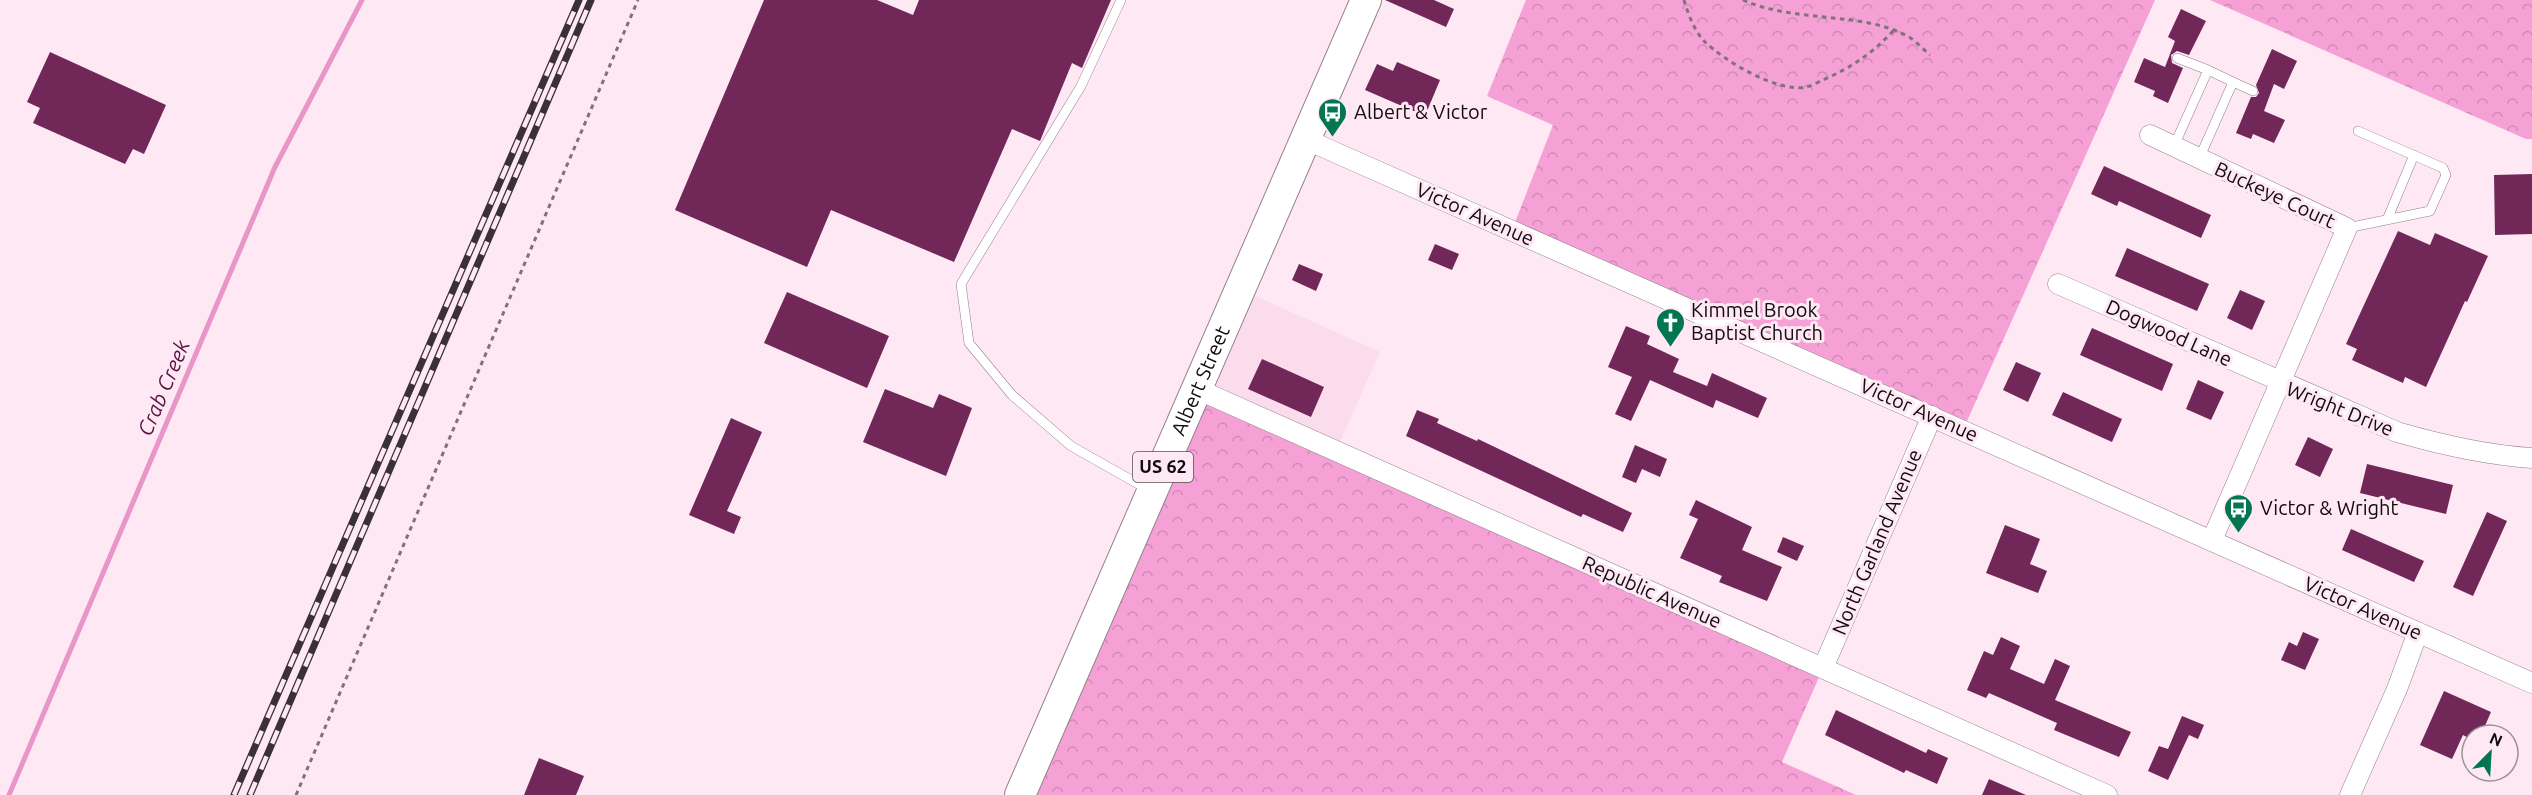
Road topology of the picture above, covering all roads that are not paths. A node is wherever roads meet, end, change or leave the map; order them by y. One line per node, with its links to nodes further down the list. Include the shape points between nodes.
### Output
1 (1121, 0): 20 (lane, via 1081,86 961,284 969,343 1012,395 1071,446)
2 (1366, 0): 9 (main road, Albert Street / US 62)
3 (2177, 58): 4 (lane)
4 (2208, 70): 5 (lane); 10 (lane)
5 (2233, 82): 6 (lane); 12 (lane)
6 (2253, 91)
7 (2358, 131): 11 (lane)
8 (2150, 135): 10 (street, Buckeye Court)
9 (1305, 139): 17 (main road, Albert Street / US 62); 18 (street, Victor Avenue)
10 (2174, 147): 12 (street, Buckeye Court)
11 (2414, 155): 13 (lane); 13 (lane, via 2443,168 2446,176 2433,208)
12 (2199, 159): 14 (street, Buckeye Court)
13 (2387, 220): 14 (lane)
14 (2346, 228): 16 (street, Buckeye Court)
15 (2058, 284): 16 (street, Dogwood Lane)
16 (2280, 382): 19 (street, Wright Drive, via 2397,432 2447,447); 21 (street, Wright Drive)
17 (1197, 389): 20 (main road, Albert Street / US 62); 23 (street, Republic Avenue)
18 (1932, 416): 21 (street, Victor Avenue); 23 (street, North Garland Avenue)
19 (2532, 458)
20 (1152, 491): 25 (main road, Albert Street / US 62)
21 (2212, 540): 22 (street, Victor Avenue)
22 (2418, 632): 24 (street, Victor Avenue); 27 (street)
23 (1823, 668): 26 (street, Republic Avenue)
24 (2532, 683)
25 (1020, 795)
26 (2107, 795)
27 (2350, 795)

